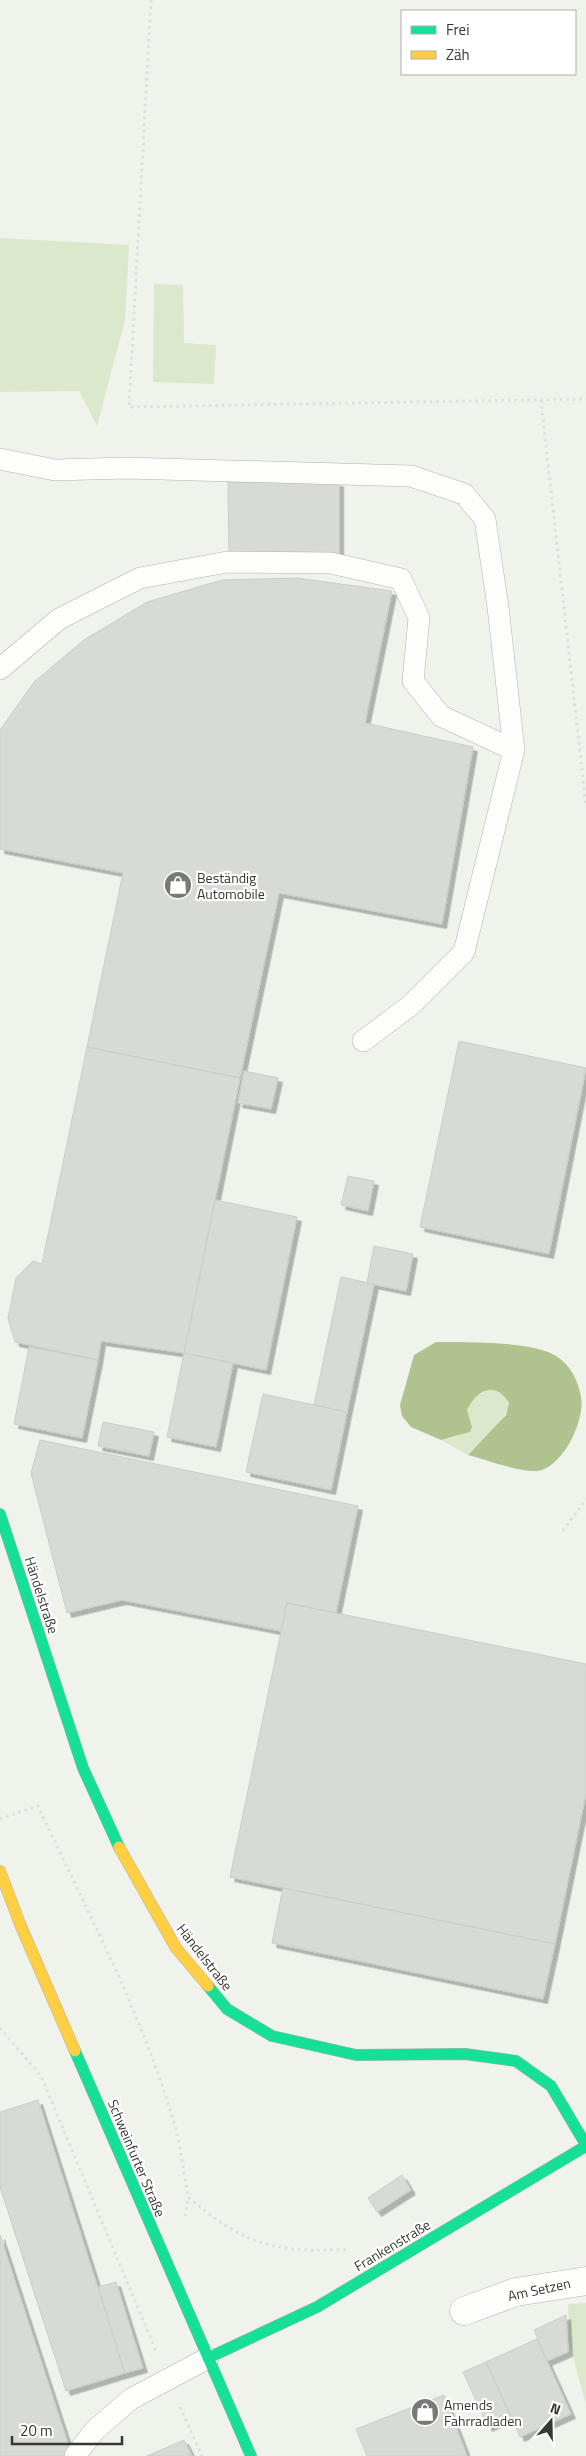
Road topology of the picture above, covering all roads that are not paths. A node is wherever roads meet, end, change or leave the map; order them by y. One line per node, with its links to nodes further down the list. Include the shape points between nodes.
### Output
1 (0, 459): 3 (lane, via 55,470 126,468 411,476 464,494 484,520 498,607)
2 (0, 669): 3 (lane, via 59,619 140,578 227,562 331,563 401,579 419,618 414,681 441,716)
3 (514, 750): 4 (lane, via 464,952 410,1005)
4 (363, 1041)
5 (0, 1514): 7 (street, Händelstraße, via 83,1768 124,1857 176,1948 227,2009 272,2036 356,2054 465,2054 516,2061 551,2086)
6 (0, 1870): 10 (street, Schweinfurter Straße, via 20,1924)
7 (586, 2146): 10 (street, Frankenstraße, via 317,2307)
8 (586, 2280): 9 (street, Am Setzen, via 516,2292)
9 (464, 2311)
10 (208, 2358): 11 (lane, via 131,2399 95,2430); 12 (street, Schweinfurter Straße)
11 (74, 2456)
12 (251, 2456)

